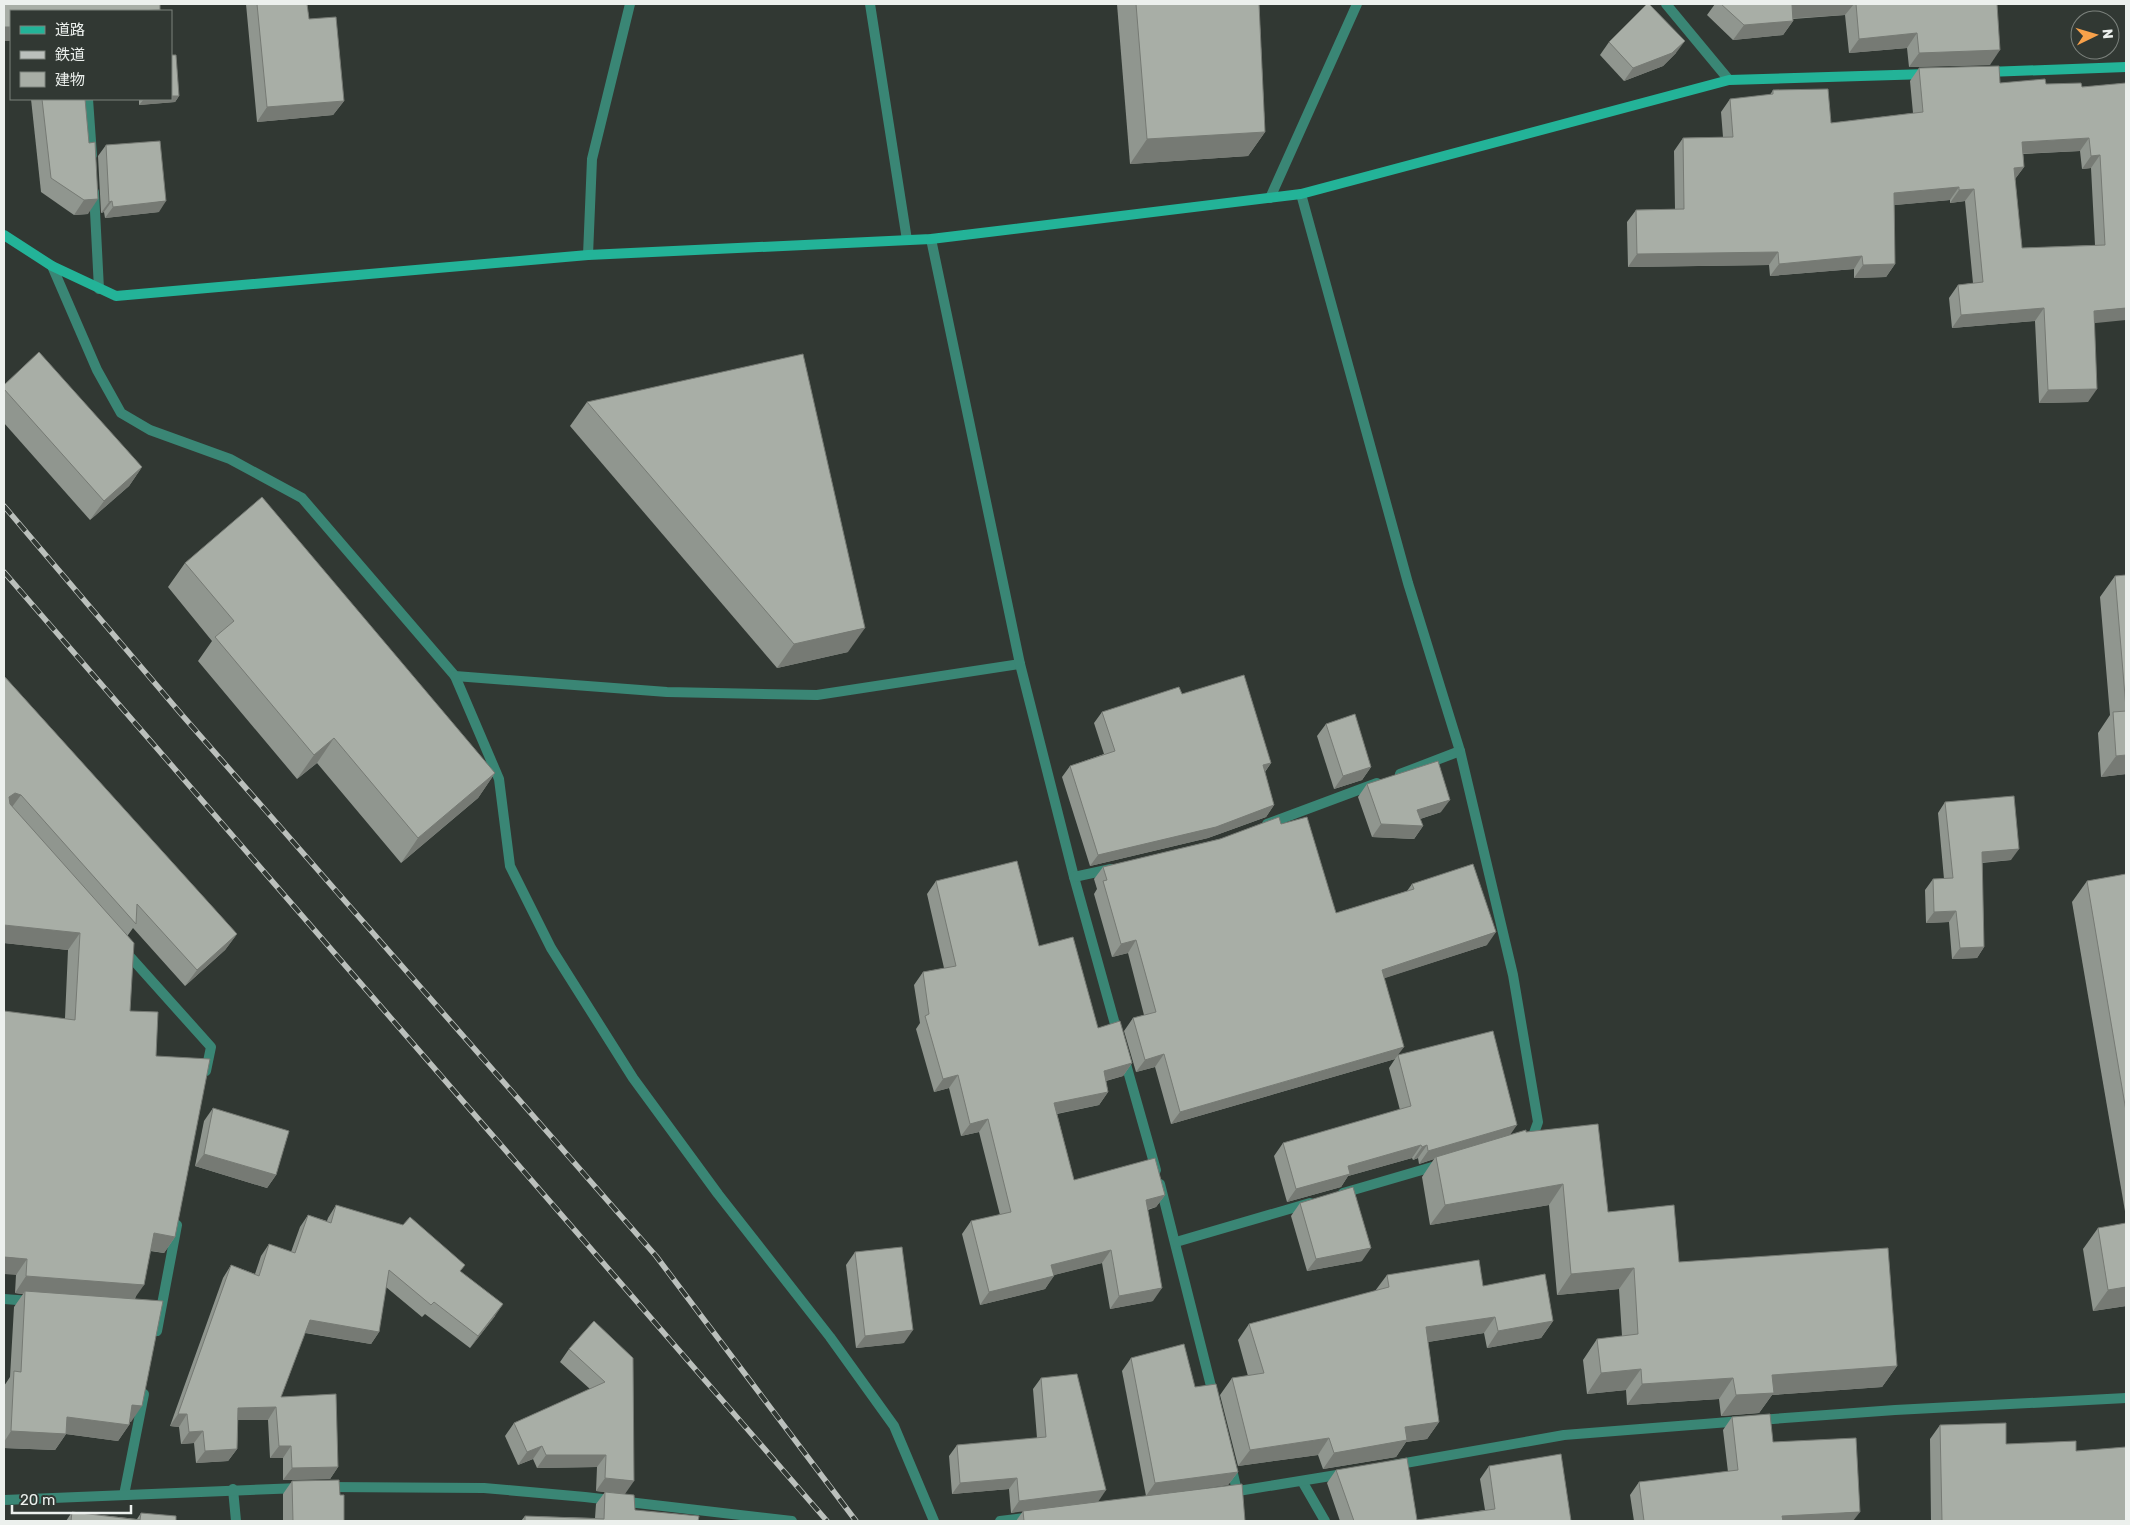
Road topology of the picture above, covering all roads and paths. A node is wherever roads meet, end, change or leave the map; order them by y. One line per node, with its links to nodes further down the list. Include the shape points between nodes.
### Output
1 (630, 4): 17 (street, via 592,159)
2 (870, 4): 15 (street)
3 (1357, 4): 13 (street)
4 (1666, 4): 8 (street)
5 (2126, 67): 6 (street)
6 (1977, 72)
7 (1938, 74): 8 (street)
8 (1729, 80): 12 (street)
9 (88, 100): 10 (street)
10 (93, 165)
11 (94, 184): 19 (street)
12 (1301, 194): 13 (street); 22 (street, via 1408,583)
13 (1270, 198): 16 (street)
14 (4, 235): 18 (street)
15 (907, 240): 16 (street); 17 (street)
16 (931, 240): 20 (street)
17 (588, 255): 19 (street, via 116,296)
18 (52, 266): 19 (street); 21 (street, via 96,370 121,412 150,430 230,459 302,498)
19 (99, 289)
20 (1020, 664): 21 (street, via 817,695 667,692); 25 (street)
21 (454, 676): 54 (street, via 499,779 510,866 551,948 633,1078 894,1426)
22 (1460, 751): 23 (street); 28 (street, via 1514,975 1538,1122 1533,1136)
23 (1256, 828)
24 (1123, 866): 25 (street)
25 (1074, 877): 33 (street)
26 (120, 946): 27 (street, via 211,1048)
27 (205, 1077)
28 (1518, 1142)
29 (1452, 1162): 30 (street)
30 (1338, 1195)
31 (1318, 1200): 33 (street)
32 (179, 1213): 36 (street, via 156,1310)
33 (1176, 1242): 39 (street)
34 (4, 1299): 35 (street)
35 (43, 1302)
36 (155, 1340)
37 (147, 1379): 47 (street)
38 (2126, 1398): 41 (street, via 1895,1410 1564,1435)
39 (1216, 1405)
40 (1228, 1453): 45 (street)
41 (1380, 1468)
42 (1350, 1473): 43 (street)
43 (1302, 1481): 45 (street); 56 (street)
44 (233, 1489): 47 (street); 49 (street, via 484,1488); 51 (street)
45 (1237, 1491): 46 (street)
46 (1218, 1494)
47 (124, 1496): 48 (street)
48 (4, 1500)
49 (717, 1513): 52 (street); 53 (street)
50 (1040, 1516): 55 (street)
51 (236, 1521)
52 (725, 1521)
53 (792, 1521)
54 (934, 1521)
55 (1000, 1521)
56 (1325, 1521)

